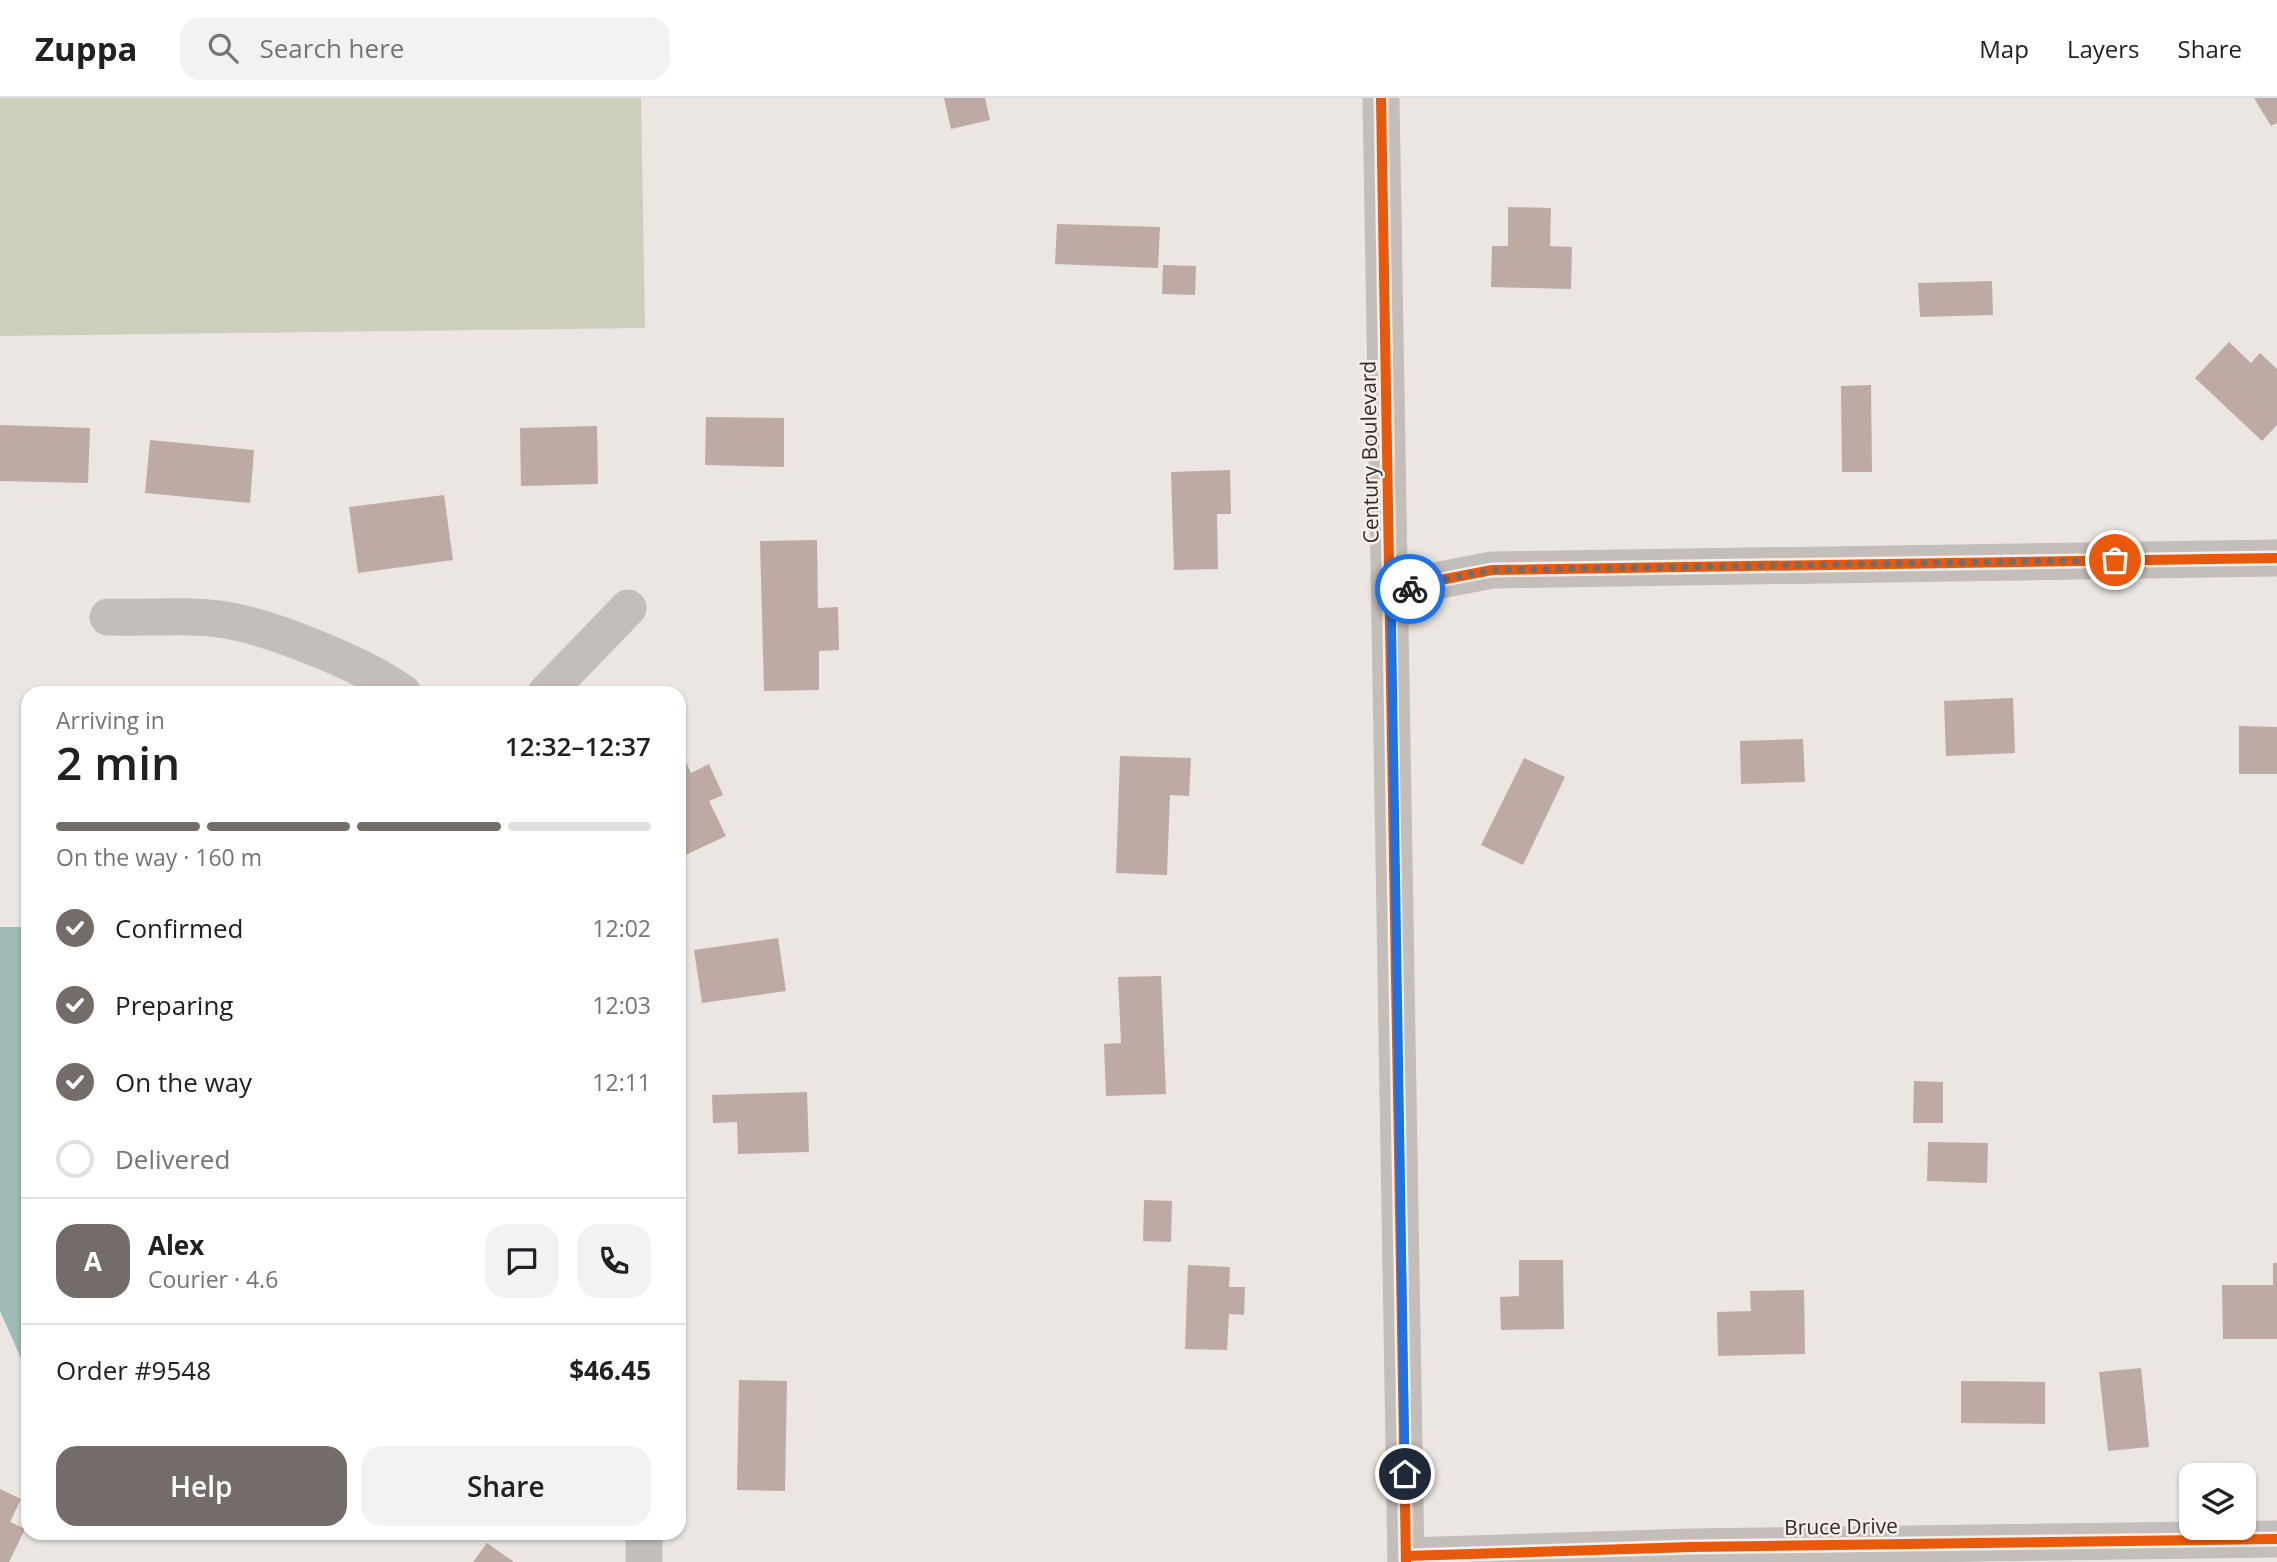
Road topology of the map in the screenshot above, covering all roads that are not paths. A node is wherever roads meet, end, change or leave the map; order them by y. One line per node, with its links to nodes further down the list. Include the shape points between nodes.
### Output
1 (1381, 98): 3 (street, Century Boulevard)
2 (2277, 558): 3 (street, via 1492,570)
3 (1391, 595): 10 (street, Century Boulevard)
4 (628, 608): 7 (street)
5 (108, 617): 6 (street, via 226,620 310,646)
6 (393, 686)
7 (553, 686)
8 (2277, 1539): 10 (street, Bruce Drive, via 1691,1547)
9 (644, 1540): 11 (street)
10 (1406, 1559)
11 (644, 1562)

